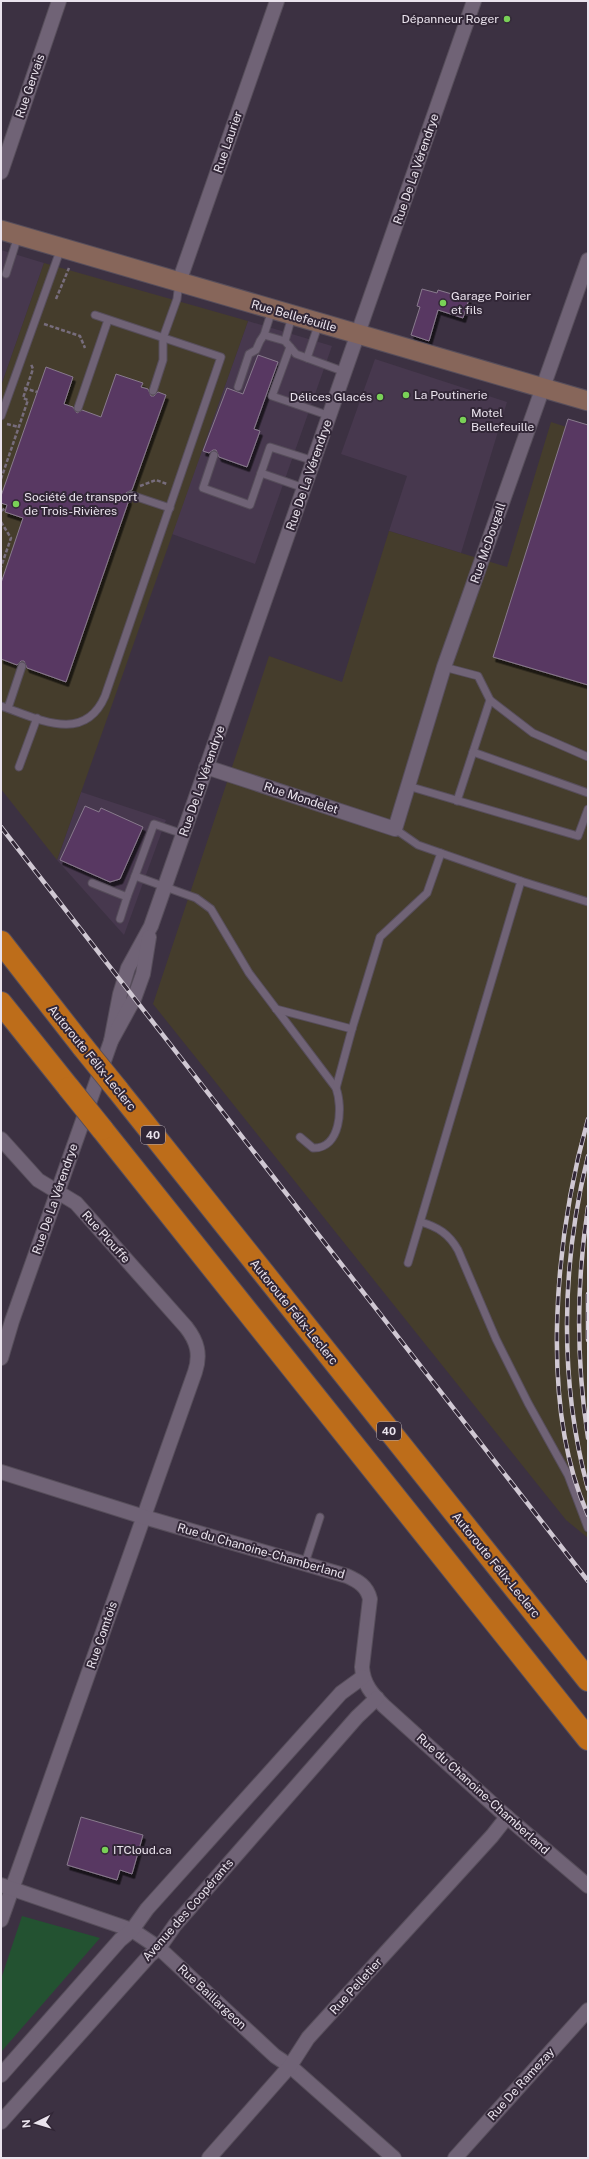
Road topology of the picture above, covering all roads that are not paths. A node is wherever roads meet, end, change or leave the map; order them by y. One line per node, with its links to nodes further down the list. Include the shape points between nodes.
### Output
1 (59, 1): 4 (street, Rue Gervais)
2 (277, 1): 9 (street, Rue Laurier)
3 (474, 1): 15 (street, Rue De La Vérendrye)
4 (1, 172)
5 (10, 233): 6 (main road, Rue Bellefeuille); 8 (lane)
6 (62, 248): 9 (main road, Rue Bellefeuille); 26 (lane)
7 (588, 260): 22 (street, Rue McDougall)
8 (6, 274)
9 (179, 282): 10 (main road, Rue Bellefeuille); 17 (lane, via 177,299)
10 (272, 310): 12 (main road, Rue Bellefeuille); 16 (lane)
11 (95, 315): 13 (lane)
12 (293, 316): 14 (main road, Rue Bellefeuille); 18 (lane)
13 (108, 320): 17 (lane); 25 (lane)
14 (318, 323): 15 (main road, Rue Bellefeuille); 19 (lane)
15 (358, 334): 20 (street, Rue De La Vérendrye); 22 (main road, Rue Bellefeuille)
16 (264, 335): 18 (lane); 21 (lane, via 256,350 249,354)
17 (164, 338): 23 (lane, via 163,360); 33 (lane, via 221,357)
18 (287, 344): 19 (lane, via 296,354); 27 (lane, via 269,396)
19 (307, 358): 20 (lane)
20 (345, 372): 27 (street, Rue De La Vérendrye)
21 (238, 387)
22 (542, 387): 24 (main road, Rue Bellefeuille); 35 (street, Rue McDougall)
23 (153, 391)
24 (588, 401)
25 (78, 408)
26 (1, 416)
27 (330, 416): 29 (street, Rue De La Vérendrye)
28 (214, 455): 30 (lane, via 203,488 250,505)
29 (314, 461): 30 (lane, via 270,446); 31 (street, Rue De La Vérendrye)
30 (261, 473): 31 (lane)
31 (304, 488): 42 (street, Rue De La Vérendrye)
32 (131, 495): 33 (lane)
33 (170, 508): 38 (lane, via 99,708 86,720 69,725 58,725)
34 (22, 666): 37 (lane)
35 (444, 667): 36 (lane, via 478,676); 43 (street, Rue McDougall)
36 (490, 700): 39 (lane); 40 (lane, via 533,733)
37 (5, 707): 38 (lane)
38 (37, 718): 41 (lane)
39 (473, 752): 44 (lane); 45 (lane)
40 (588, 757)
41 (19, 767)
42 (206, 767): 47 (street, Rue Mondelet); 48 (street, Rue De La Vérendrye)
43 (408, 786): 45 (lane); 47 (street, Rue McDougall)
44 (588, 793)
45 (457, 801): 46 (lane, via 578,836)
46 (588, 809)
47 (395, 829): 49 (lane, via 418,845)
48 (183, 834): 50 (lane, via 154,824); 53 (street, Rue De La Vérendrye)
49 (441, 854): 51 (lane); 63 (lane, via 427,893 380,937)
50 (135, 876): 53 (lane); 54 (lane)
51 (521, 881): 55 (lane); 69 (lane)
52 (92, 883): 54 (lane)
53 (165, 886): 61 (lane, via 196,898 211,910 249,973); 68 (street, Rue De La Vérendrye, via 151,926 128,968 111,1041)
54 (128, 897): 56 (lane)
55 (588, 902)
56 (120, 919)
57 (1, 933): 59 (highway)
58 (1, 942): 59 (highway, Autoroute Félix-Leclerc / 40)
59 (23, 970): 79 (highway, Autoroute Félix-Leclerc / 40, bridge)
60 (1, 1003): 64 (highway)
61 (276, 1009): 63 (lane); 65 (lane)
62 (1, 1016): 64 (highway)
63 (352, 1029): 65 (lane)
64 (69, 1088): 81 (highway, bridge)
65 (336, 1088): 66 (lane, via 341,1109 339,1122 329,1142 324,1147 314,1148)
66 (300, 1137)
67 (1, 1139): 68 (street, Rue Plouffe, via 35,1177)
68 (57, 1191): 71 (street, Rue Plouffe, via 76,1203 186,1327); 72 (street, Rue De La Vérendrye)
69 (421, 1222): 70 (lane); 76 (lane, via 443,1231 452,1239 496,1339 568,1475)
70 (408, 1263)
71 (198, 1349): 74 (street, Rue Comtois, via 196,1369)
72 (1, 1358)
73 (1, 1472): 74 (street, Rue du Chanoine-Chamberland)
74 (144, 1517): 77 (street, Rue du Chanoine-Chamberland); 84 (street, Rue Comtois)
75 (320, 1517): 77 (lane)
76 (588, 1528)
77 (305, 1563): 78 (street, Rue du Chanoine-Chamberland, via 353,1578 367,1590 370,1604 362,1656)
78 (363, 1677): 80 (street, Rue du Chanoine-Chamberland); 86 (street, via 342,1693 147,1909)
79 (588, 1680)
80 (377, 1698): 82 (street, Rue du Chanoine-Chamberland); 87 (street, Avenue des Coopérants, via 357,1717 175,1925)
81 (588, 1739)
82 (508, 1817): 83 (street, Rue du Chanoine-Chamberland); 89 (street, Rue Pelletier, via 308,2038)
83 (588, 1886)
84 (7, 1887): 85 (street, Rue Comtois); 86 (street, Rue Baillargeon)
85 (1, 1920)
86 (132, 1930): 87 (street, Rue Baillargeon); 90 (street, via 120,1940)
87 (159, 1948): 89 (street, Rue Baillargeon, via 275,2056); 91 (street, Avenue des Coopérants)
88 (588, 2010): 94 (street, Rue De Ramezay)
89 (290, 2066): 92 (street, Rue Pelletier); 93 (street, Rue Baillargeon)
90 (1, 2075)
91 (1, 2122)
92 (209, 2158)
93 (394, 2158)
94 (455, 2158)

